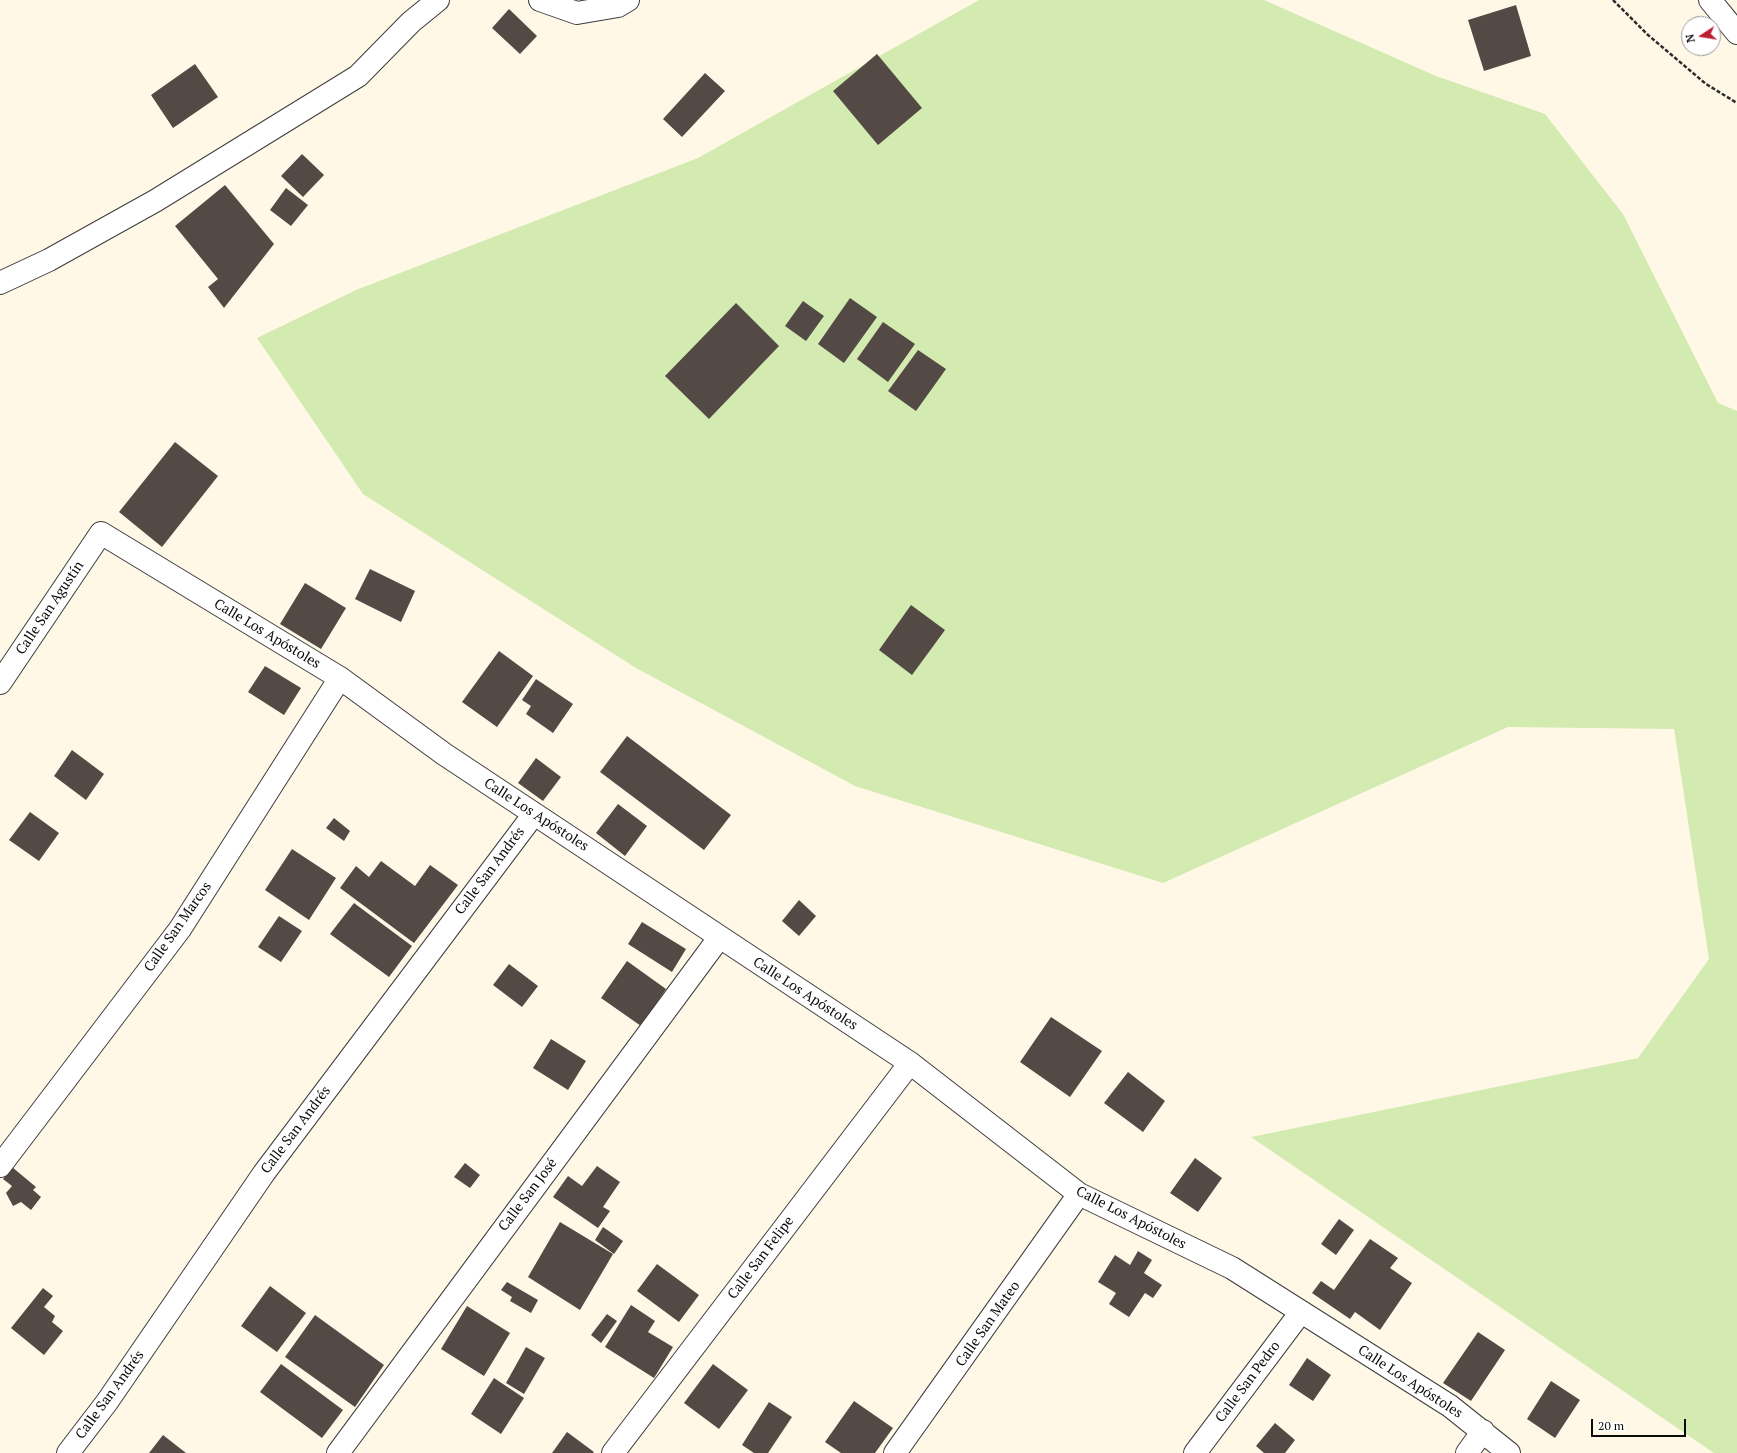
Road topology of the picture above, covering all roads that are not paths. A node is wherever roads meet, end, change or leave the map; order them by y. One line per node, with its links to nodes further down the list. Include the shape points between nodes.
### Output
1 (438, 0): 6 (street, via 411,22 358,76 155,201 49,260)
2 (540, 0): 3 (street, via 577,13 618,6)
3 (628, 0)
4 (1710, 0): 5 (street)
5 (1737, 33)
6 (0, 282)
7 (101, 533): 8 (street, Calle Los Apóstoles); 9 (street, Calle San Agustín)
8 (340, 678): 10 (street, Calle Los Apóstoles, via 444,754); 13 (street, Calle San Marcos, via 180,929)
9 (0, 683)
10 (534, 814): 11 (street, Calle Los Apóstoles); 17 (street, Calle San Andrés, via 264,1173 107,1402)
11 (719, 938): 12 (street, Calle Los Apóstoles); 18 (street, Calle San José)
12 (910, 1063): 14 (street, Calle Los Apóstoles); 19 (street, Calle San Felipe)
13 (0, 1166)
14 (1079, 1194): 15 (street, Calle Los Apóstoles, via 1232,1268); 20 (street, Calle San Mateo)
15 (1301, 1312): 16 (street, Calle Los Apóstoles, via 1450,1406); 21 (street, Calle San Pedro)
16 (1483, 1431): 22 (street); 23 (street, Calle Los Apóstoles)
17 (68, 1453)
18 (338, 1453)
19 (612, 1453)
20 (895, 1453)
21 (1195, 1453)
22 (1467, 1453)
23 (1509, 1453)

